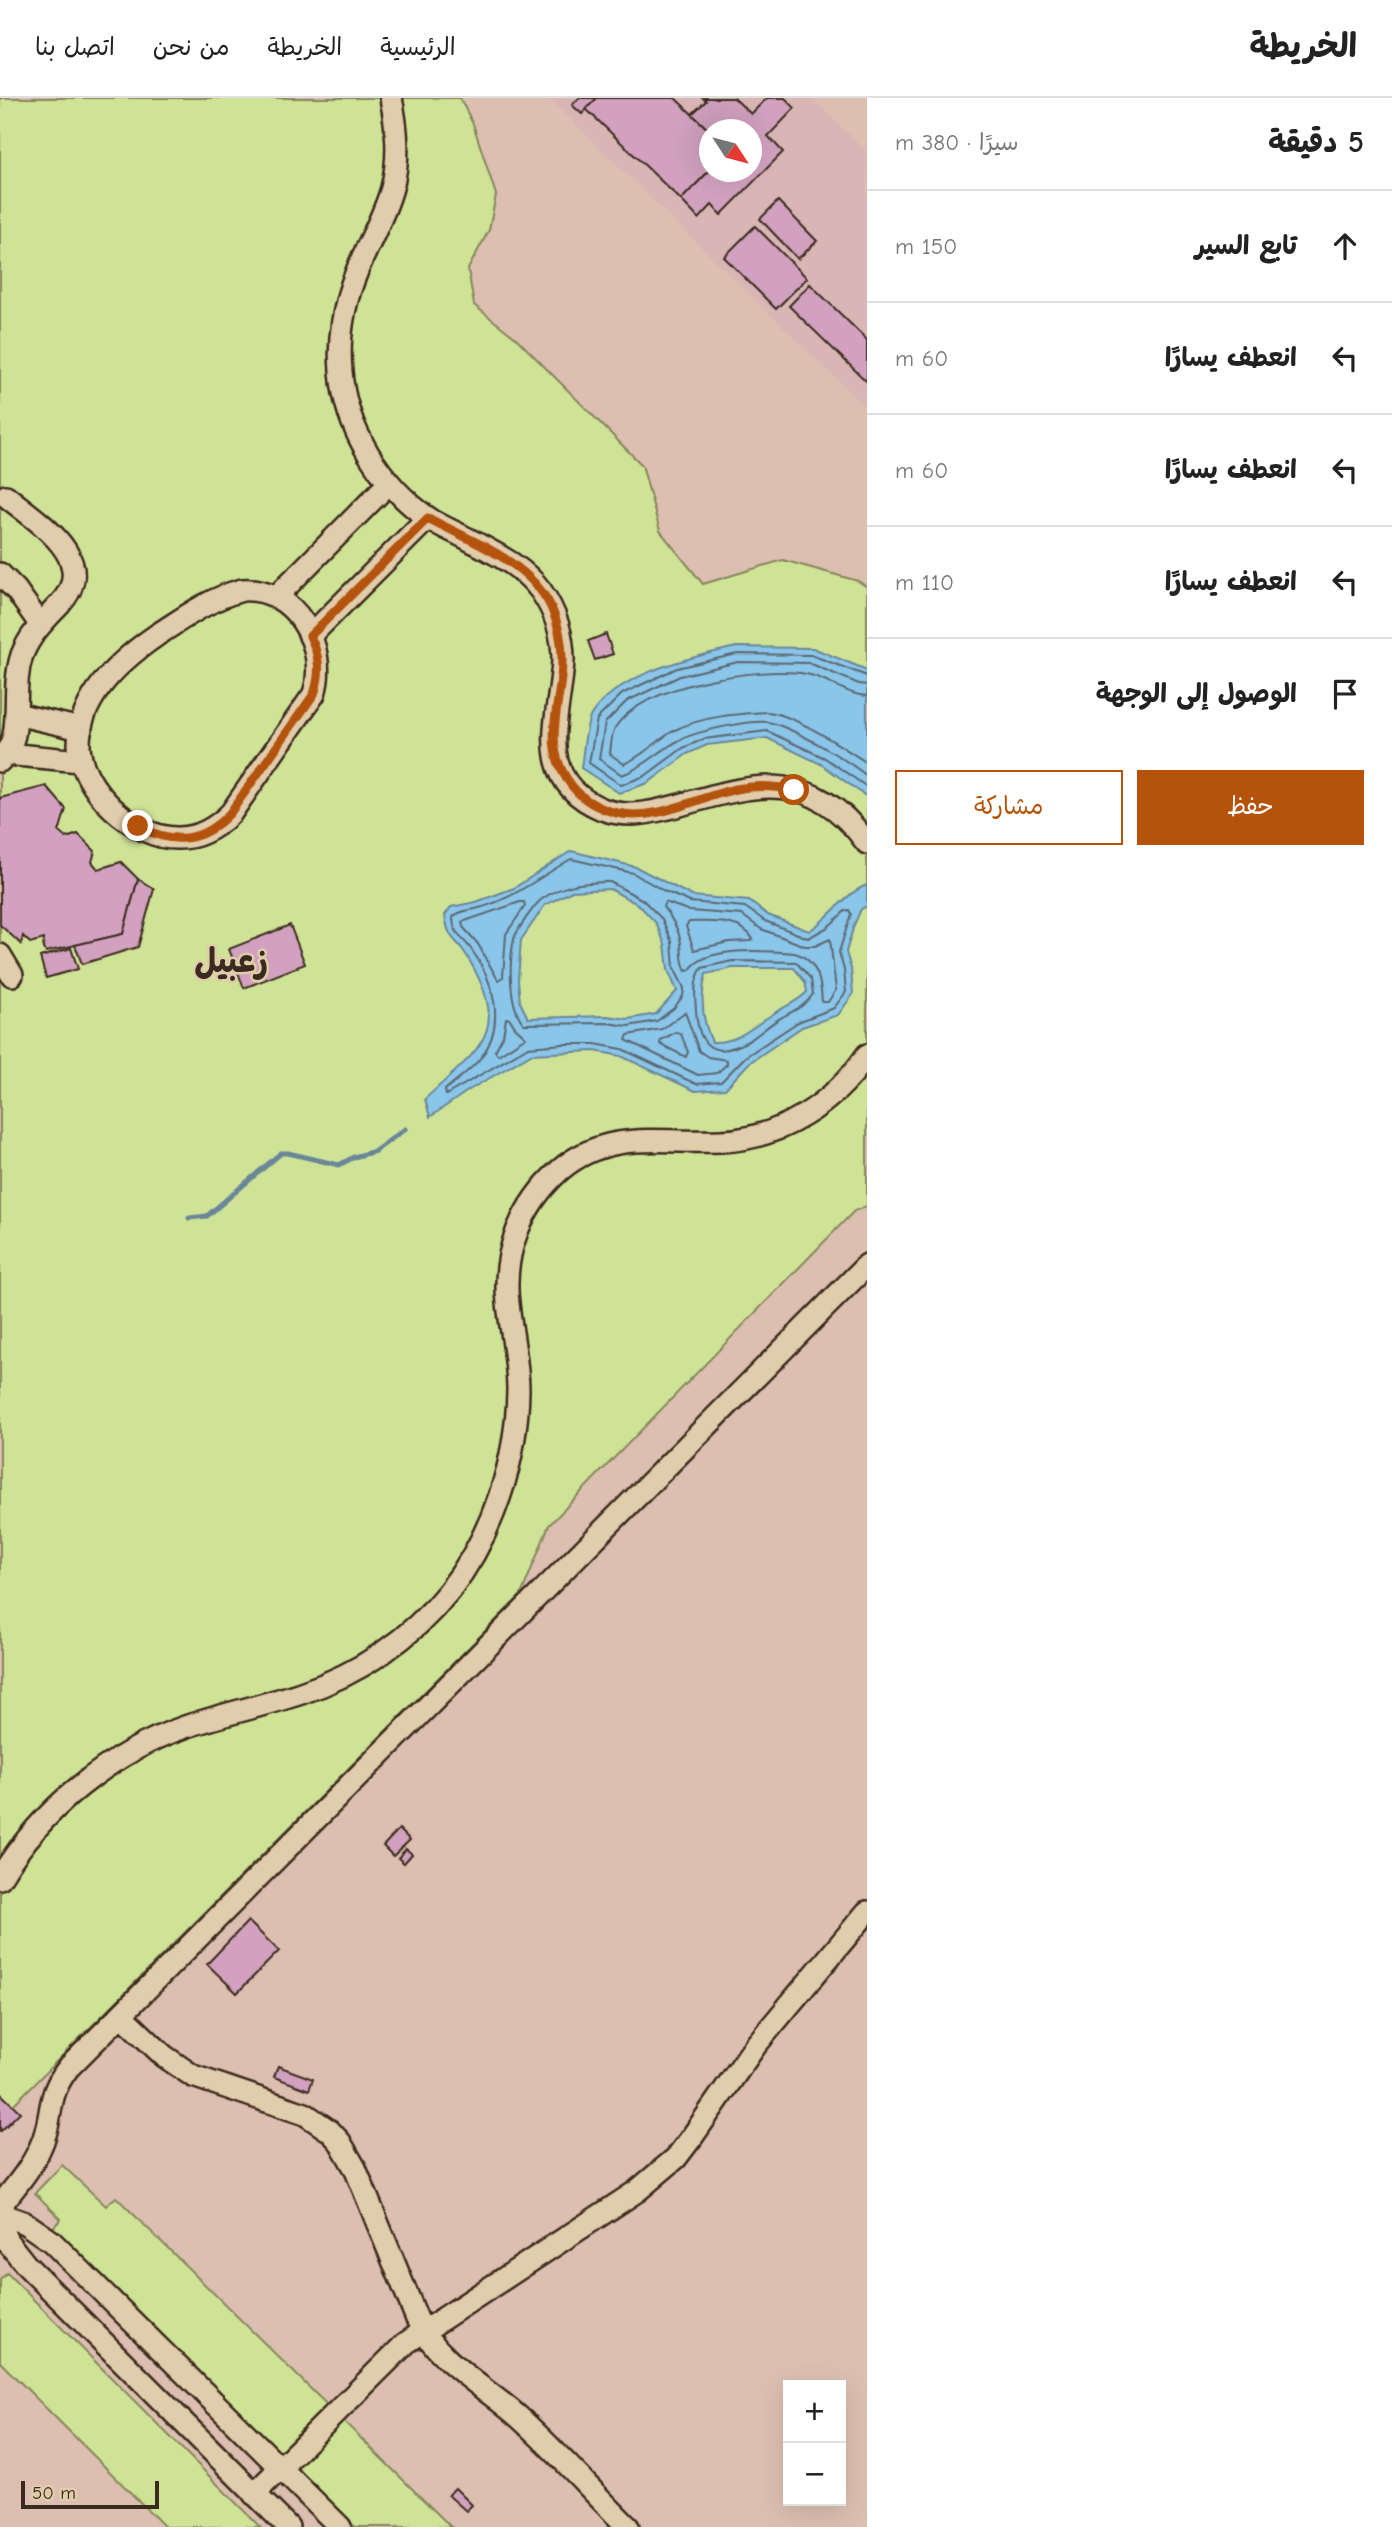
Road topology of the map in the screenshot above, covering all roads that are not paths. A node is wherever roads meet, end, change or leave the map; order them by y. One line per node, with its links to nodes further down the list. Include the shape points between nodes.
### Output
1 (391, 98): 2 (street, via 397,145 392,187 349,293 340,353 350,412 366,449)
2 (389, 483): 4 (street); 6 (street)
3 (6, 496): 7 (street, via 58,540 71,559 68,593)
4 (428, 518): 8 (street); 13 (street, via 512,563 534,582 550,606 563,661 554,747 565,778 588,801 619,813 652,813 735,789 775,786 813,796 830,806)
5 (0, 574): 7 (street)
6 (277, 596): 8 (street); 10 (street, via 254,590 227,594 200,606 134,651 102,684)
7 (40, 624): 9 (street, via 17,672)
8 (310, 636): 12 (street, via 319,670 309,705 230,813 207,832 178,839 138,826 109,805)
9 (16, 714): 10 (street); 11 (street, via 14,735)
10 (80, 729): 12 (street)
11 (3, 758): 12 (street)
12 (80, 761)
13 (867, 844)
14 (0, 955): 15 (street)
15 (12, 975)
16 (867, 1055): 18 (street, via 827,1100 773,1130 725,1141 648,1139 604,1146 564,1167 547,1182 521,1220 509,1260 507,1302 518,1394 508,1468 480,1542 449,1590 410,1632 345,1676 298,1695 184,1727 121,1758 43,1820)
17 (867, 1265): 20 (street)
18 (0, 1878)
19 (867, 1912): 24 (street, via 772,2025 692,2137 657,2175)
20 (121, 2015): 21 (street, via 61,2077 51,2098 40,2148); 24 (street, via 193,2076 305,2114 330,2131 349,2154)
21 (0, 2206)
22 (0, 2214): 25 (street, via 25,2223 51,2241)
23 (0, 2227): 26 (street, via 26,2265)
24 (423, 2330): 25 (street); 29 (street, via 437,2350 523,2421)
25 (279, 2467): 26 (street); 28 (street)
26 (254, 2494): 27 (street)
27 (288, 2527)
28 (340, 2527)
29 (628, 2527)

